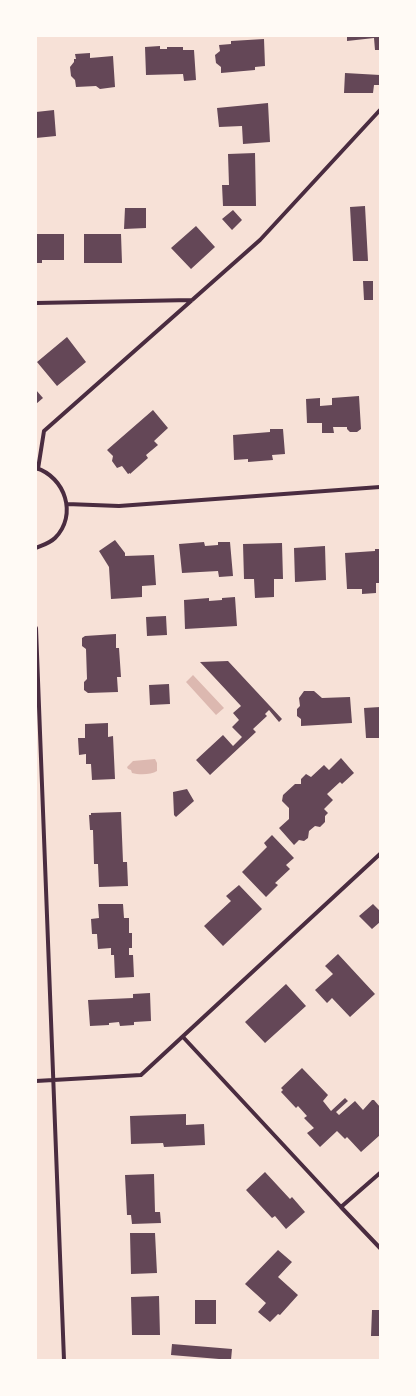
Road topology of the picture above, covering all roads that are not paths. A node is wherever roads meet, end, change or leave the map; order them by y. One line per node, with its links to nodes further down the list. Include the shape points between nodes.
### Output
1 (380, 110): 2 (street, via 260,240)
2 (193, 300): 3 (street); 4 (street, via 44,431)
3 (36, 304)
4 (37, 468): 6 (street, via 58,482)
5 (380, 487): 6 (street, via 119,506)
6 (67, 504): 7 (street, via 62,528 55,537)
7 (36, 548)
8 (36, 628): 11 (street)
9 (380, 854): 10 (street)
10 (183, 1037): 11 (street, via 140,1075); 14 (street)
11 (53, 1080): 12 (street); 16 (street)
12 (36, 1081)
13 (380, 1173): 14 (street)
14 (342, 1207): 15 (street)
15 (380, 1248)
16 (64, 1360)

